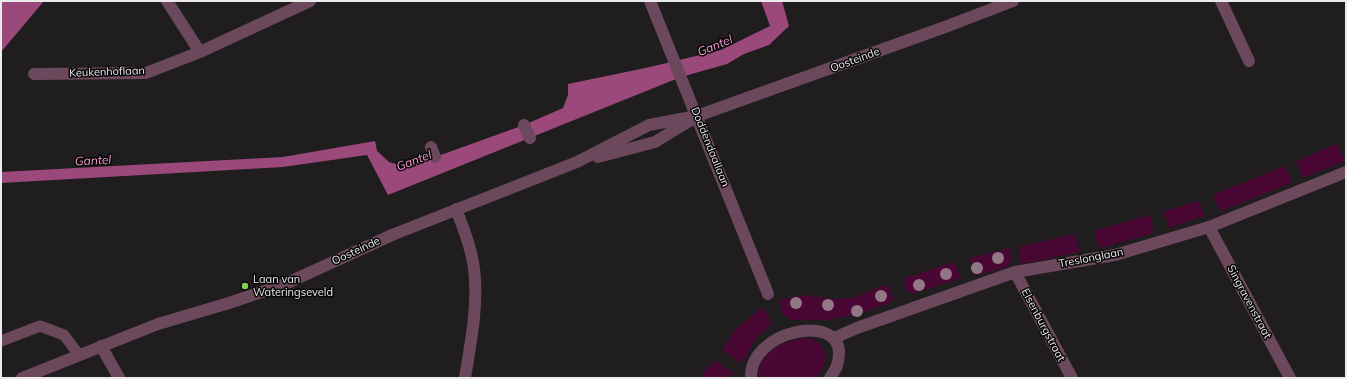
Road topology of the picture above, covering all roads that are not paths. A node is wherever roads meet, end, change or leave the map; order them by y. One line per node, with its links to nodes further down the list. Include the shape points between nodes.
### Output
1 (167, 1): 6 (street)
2 (310, 1): 6 (street, Keukenhoflaan)
3 (650, 1): 9 (street, Doddendaallaan)
4 (1013, 1): 9 (street, Oosteinde, via 945,28)
5 (1221, 1): 7 (street)
6 (200, 52): 8 (street, Keukenhoflaan, via 146,72)
7 (1249, 60)
8 (34, 74)
9 (697, 116): 12 (street, Oosteinde, via 649,125); 12 (street, Oosteinde, via 655,142); 17 (street, Doddendaallaan)
10 (524, 125): 11 (street)
11 (530, 138)
12 (577, 162): 14 (street, Oosteinde)
13 (1346, 172): 15 (street, Treslonglaan)
14 (456, 209): 20 (street, Oosteinde, via 285,284 158,324); 25 (street, via 469,244 475,280 474,317)
15 (1209, 226): 16 (street, Treslonglaan, via 1116,255); 28 (street, Singravenstraat)
16 (1015, 272): 18 (street, Treslonglaan); 27 (street, Elsenburgstraat)
17 (768, 294)
18 (834, 338): 22 (street, via 839,348); 26 (street, via 824,332 808,330 786,334 772,342 757,356 751,370)
19 (1, 341): 21 (lane, via 40,326 64,335)
20 (101, 346): 21 (street, Oosteinde); 24 (street)
21 (79, 355): 23 (street, Oosteinde)
22 (836, 375)
23 (22, 378)
24 (119, 378)
25 (464, 378)
26 (751, 378)
27 (1072, 378)
28 (1290, 378)

